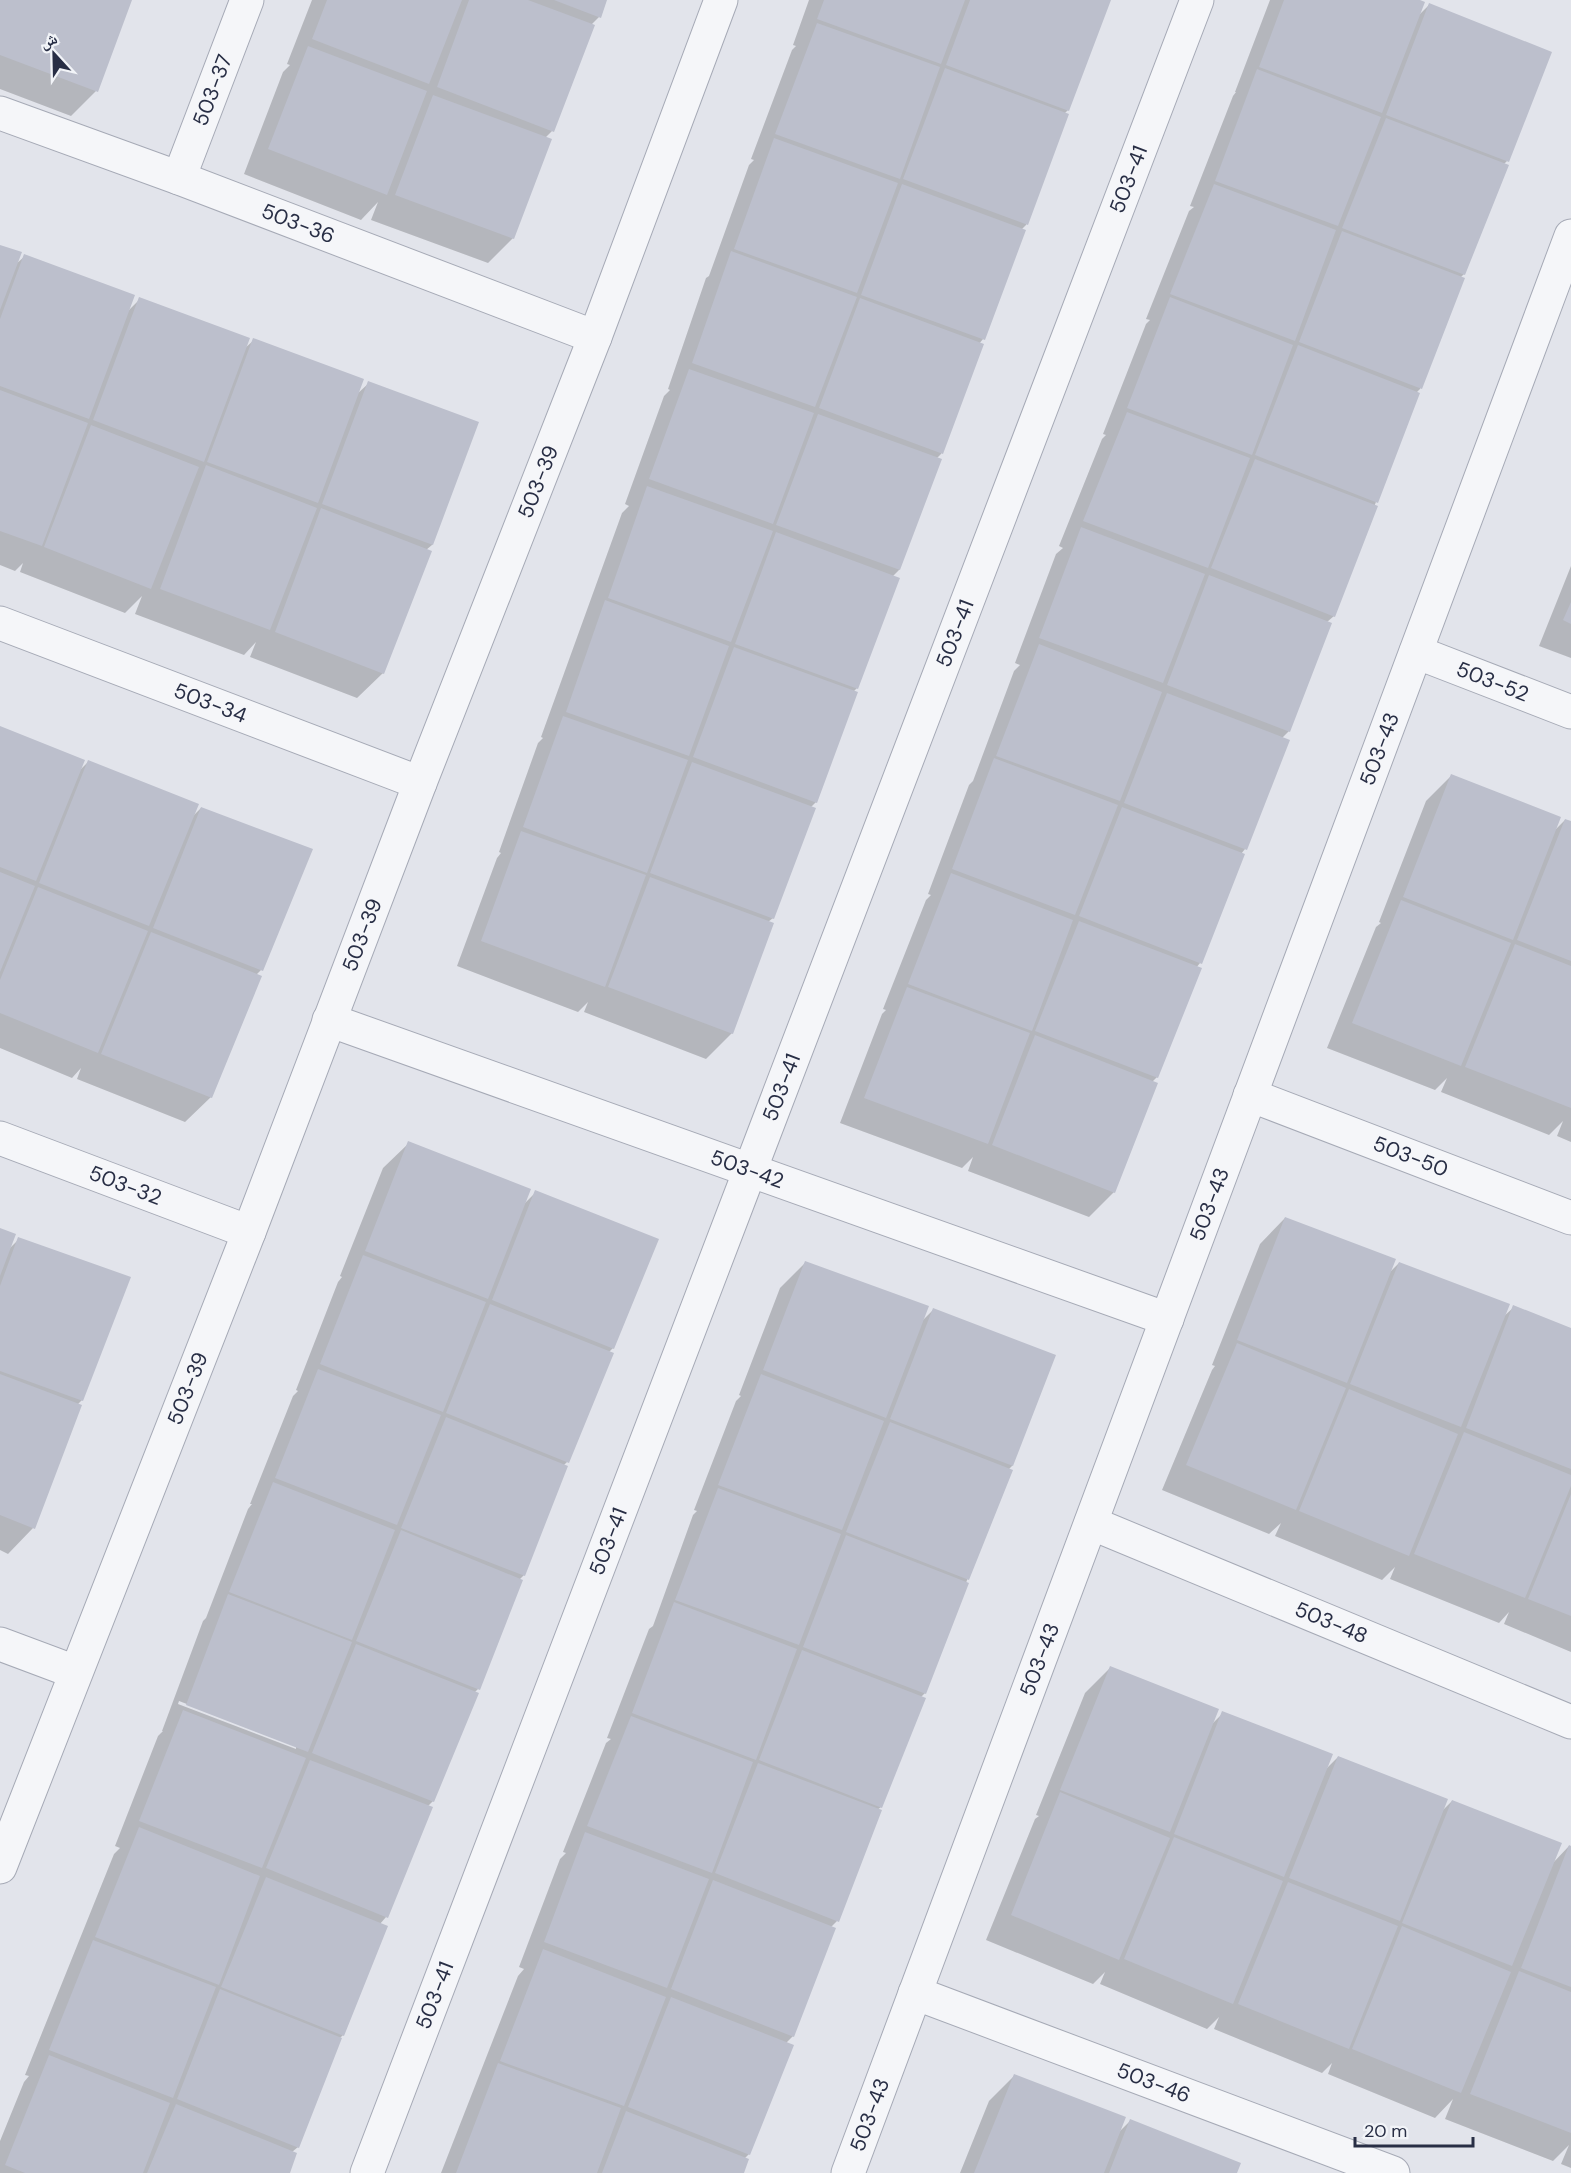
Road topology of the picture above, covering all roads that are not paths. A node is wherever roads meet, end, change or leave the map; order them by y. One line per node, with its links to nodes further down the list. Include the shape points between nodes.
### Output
1 (247, 0): 5 (street, 503-37)
2 (721, 0): 7 (street, 503-39)
3 (1197, 0): 15 (street, 503-41)
4 (0, 113): 5 (street, 503-36)
5 (179, 178): 7 (street, 503-36)
6 (1571, 236): 9 (street, 503-43)
7 (595, 337): 11 (street, 503-39)
8 (0, 623): 11 (street, 503-34)
9 (1416, 652): 10 (street, 503-52); 13 (street, 503-43)
10 (1571, 712)
11 (420, 783): 12 (street, 503-39)
12 (329, 1020): 15 (street, 503-42); 17 (street, 503-39)
13 (1250, 1095): 16 (street, 503-50); 18 (street, 503-43)
14 (0, 1138): 17 (street, 503-32)
15 (750, 1170): 18 (street, 503-42); 26 (street, 503-41)
16 (1571, 1218)
17 (249, 1232): 21 (street, 503-39)
18 (1167, 1319): 19 (street, 503-43)
19 (1091, 1523): 22 (street, 503-48); 24 (street, 503-43)
20 (0, 1644): 21 (street)
21 (75, 1672): 23 (street, 503-39)
22 (1571, 1722)
23 (0, 1867)
24 (915, 1993): 25 (street, 503-46); 27 (street, 503-43)
25 (1331, 2162): 28 (street, 503-46)
26 (368, 2173)
27 (848, 2173)
28 (1393, 2173)

